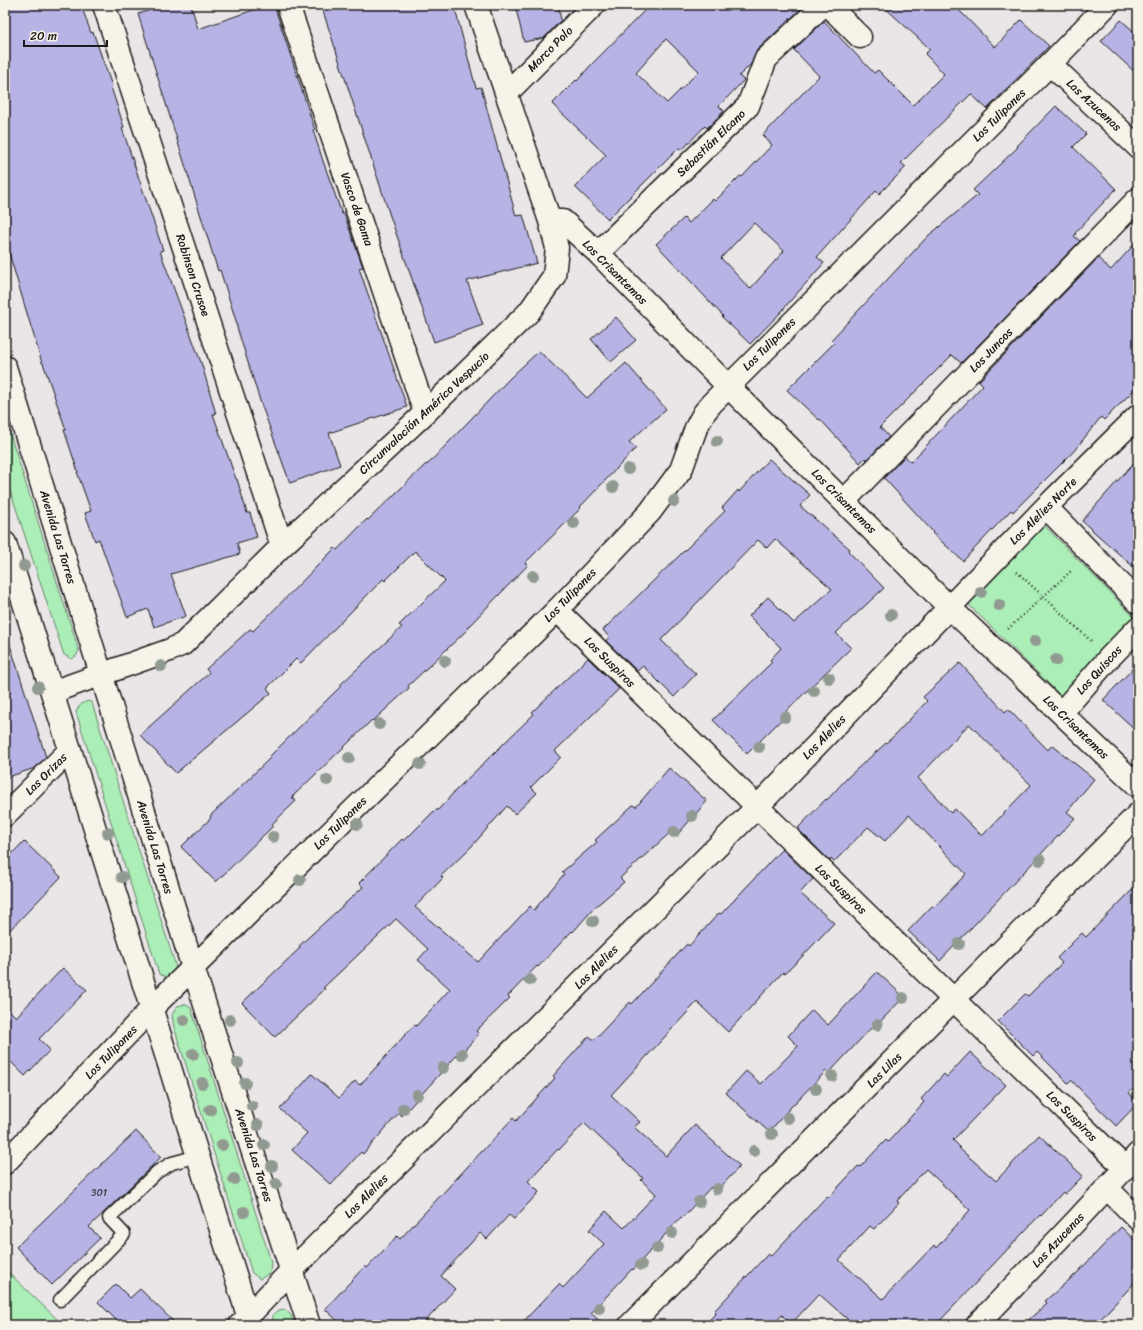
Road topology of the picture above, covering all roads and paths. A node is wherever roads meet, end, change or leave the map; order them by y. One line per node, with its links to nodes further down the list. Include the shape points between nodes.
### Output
1 (104, 5): 22 (street, Robinson Crusoe)
2 (288, 5): 17 (street, Vasco de Gama)
3 (476, 5): 10 (street, Circunvalación Américo Vespucio)
4 (594, 5): 10 (street, Marco Polo)
5 (823, 5): 14 (street, Sebastián Elcano, via 766,58 748,106)
6 (828, 5): 8 (street)
7 (1106, 5): 9 (street, Los Tulipanes)
8 (860, 36)
9 (1050, 64): 11 (street, Las Azucenas); 16 (street, Los Tulipanes)
10 (507, 93): 13 (street, Circunvalación Américo Vespucio)
11 (1138, 147)
12 (1138, 199): 19 (street, Los Juncos)
13 (550, 221): 14 (street, Los Crisantemos, via 563,221); 17 (street, Circunvalación Américo Vespucio, via 556,248 554,276 529,312)
14 (598, 253): 16 (street, Los Crisantemos)
15 (5, 367): 32 (street, Avenida Las Torres)
16 (728, 386): 19 (street, Los Crisantemos); 28 (street, Los Tulipanes, via 704,413 681,470 650,512)
17 (425, 414): 22 (street, Circunvalación Américo Vespucio)
18 (1138, 416): 20 (street, Los Alelies Norte)
19 (844, 501): 27 (street, Los Crisantemos)
20 (1046, 507): 23 (street); 24 (street, Los Alelies Norte)
21 (5, 543): 33 (street)
22 (282, 546): 32 (street, Circunvalación Américo Vespucio, via 183,644)
23 (1090, 553): 25 (path); 26 (street)
24 (999, 556): 25 (path); 27 (street, Los Alelies Norte)
25 (1044, 596): 30 (path); 31 (path)
26 (1138, 602)
27 (950, 607): 30 (street, Los Crisantemos); 37 (street, Los Alelies)
28 (557, 610): 37 (street, Los Suspiros); 40 (street, Los Tulipanes)
29 (1138, 628): 31 (street, Los Quiscos)
30 (991, 646): 34 (street, Los Crisantemos)
31 (1109, 658): 34 (street, Los Quiscos)
32 (102, 675): 33 (street, Circunvalación Américo Vespucio); 40 (street, Avenida Las Torres)
33 (52, 692): 35 (street)
34 (1061, 713): 36 (street, Los Crisantemos)
35 (70, 750): 39 (street, Las Orizas); 42 (street)
36 (1138, 786)
37 (757, 806): 41 (street, Los Suspiros); 48 (street, Los Alelies)
38 (1138, 814): 41 (street, Las Lilas)
39 (5, 815)
40 (193, 968): 42 (street, Los Tulipanes); 48 (street, Avenida Las Torres)
41 (954, 999): 44 (street, Los Suspiros); 53 (street, Las Lilas)
42 (151, 1010): 43 (street); 45 (street, Los Tulipanes)
43 (198, 1156): 49 (lane, via 172,1163 157,1172 109,1218 124,1234); 50 (street)
44 (1131, 1161): 46 (street, Las Azucenas)
45 (5, 1163)
46 (1107, 1188): 47 (street); 51 (street, Las Azucenas)
47 (1138, 1219)
48 (291, 1271): 50 (street, Los Alelies); 52 (street, Avenida Las Torres)
49 (60, 1300)
50 (246, 1322)
51 (986, 1322)
52 (309, 1325)
53 (630, 1325)

